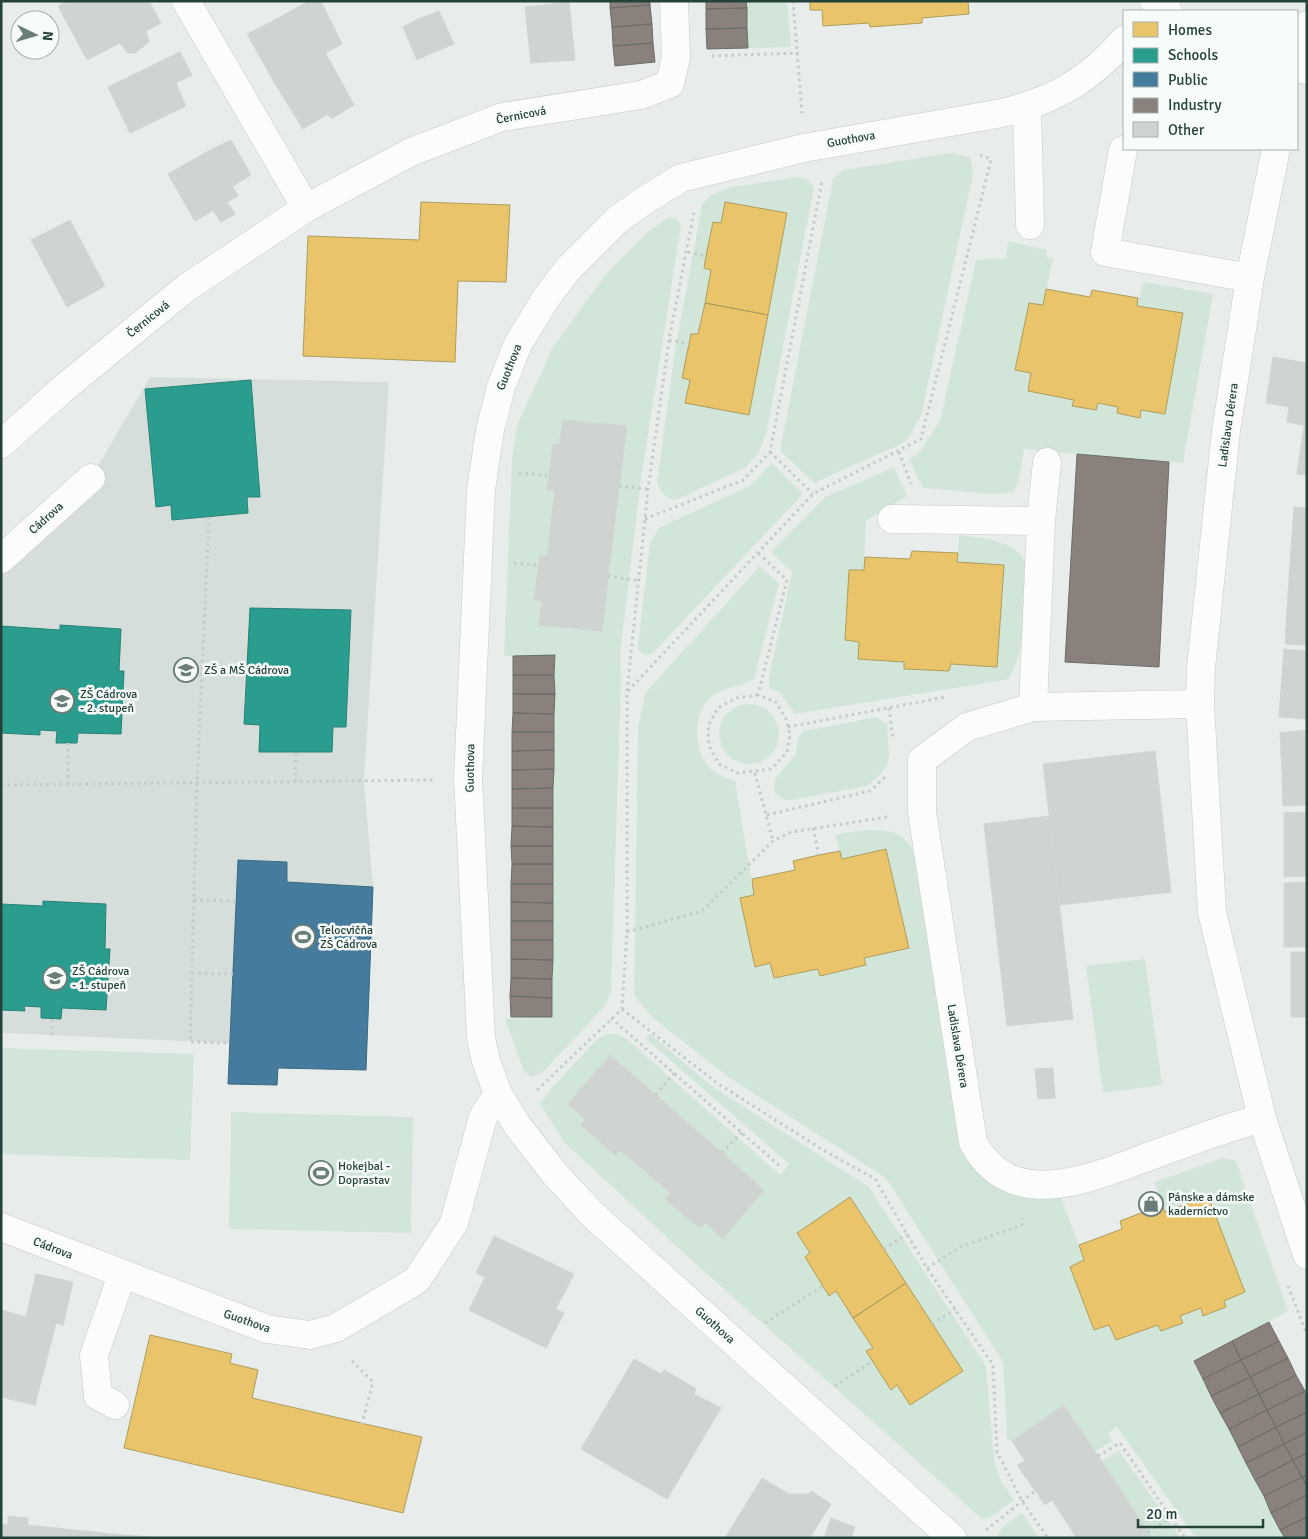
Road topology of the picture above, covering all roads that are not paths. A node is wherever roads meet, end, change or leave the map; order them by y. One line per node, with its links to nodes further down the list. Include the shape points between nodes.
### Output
1 (186, 1): 9 (street)
2 (674, 1): 9 (street, Černicová, via 676,56 670,84 640,95 502,117 411,152)
3 (1307, 25): 5 (street)
4 (1123, 41): 6 (street, Guothova, via 1073,87)
5 (1298, 46)
6 (1015, 110): 10 (street); 20 (street, Guothova, via 804,148 681,178 617,220 580,255 546,298 518,344 505,373 492,417 481,490 468,780 479,1017 486,1061)
7 (1123, 150): 11 (street, via 1105,252)
8 (1276, 150): 11 (street, Ladislava Dérera)
9 (306, 208): 12 (street, Černicová, via 186,288)
10 (1030, 225)
11 (1250, 278): 18 (street, Ladislava Dérera, via 1226,431)
12 (1, 444)
13 (1046, 462): 16 (street)
14 (91, 478): 17 (street, Cádrova)
15 (892, 519): 16 (street)
16 (1041, 521): 19 (street)
17 (1, 558)
18 (1200, 704): 19 (street, Ladislava Dérera); 21 (street, Ladislava Dérera, via 1212,912)
19 (1033, 707): 21 (street, Ladislava Dérera, via 967,727 922,760 922,812 973,1142 989,1166 1002,1175 1048,1185 1078,1182)
20 (498, 1094): 24 (street, Guothova, via 483,1117 454,1223 417,1280 336,1328 310,1335 267,1329); 26 (street, Guothova, via 537,1152 593,1215)
21 (1262, 1118): 23 (street, Ladislava Dérera)
22 (1, 1227): 24 (street, Cádrova)
23 (1307, 1255)
24 (113, 1272): 25 (street, via 94,1355 98,1396)
25 (115, 1405)
26 (952, 1538)

